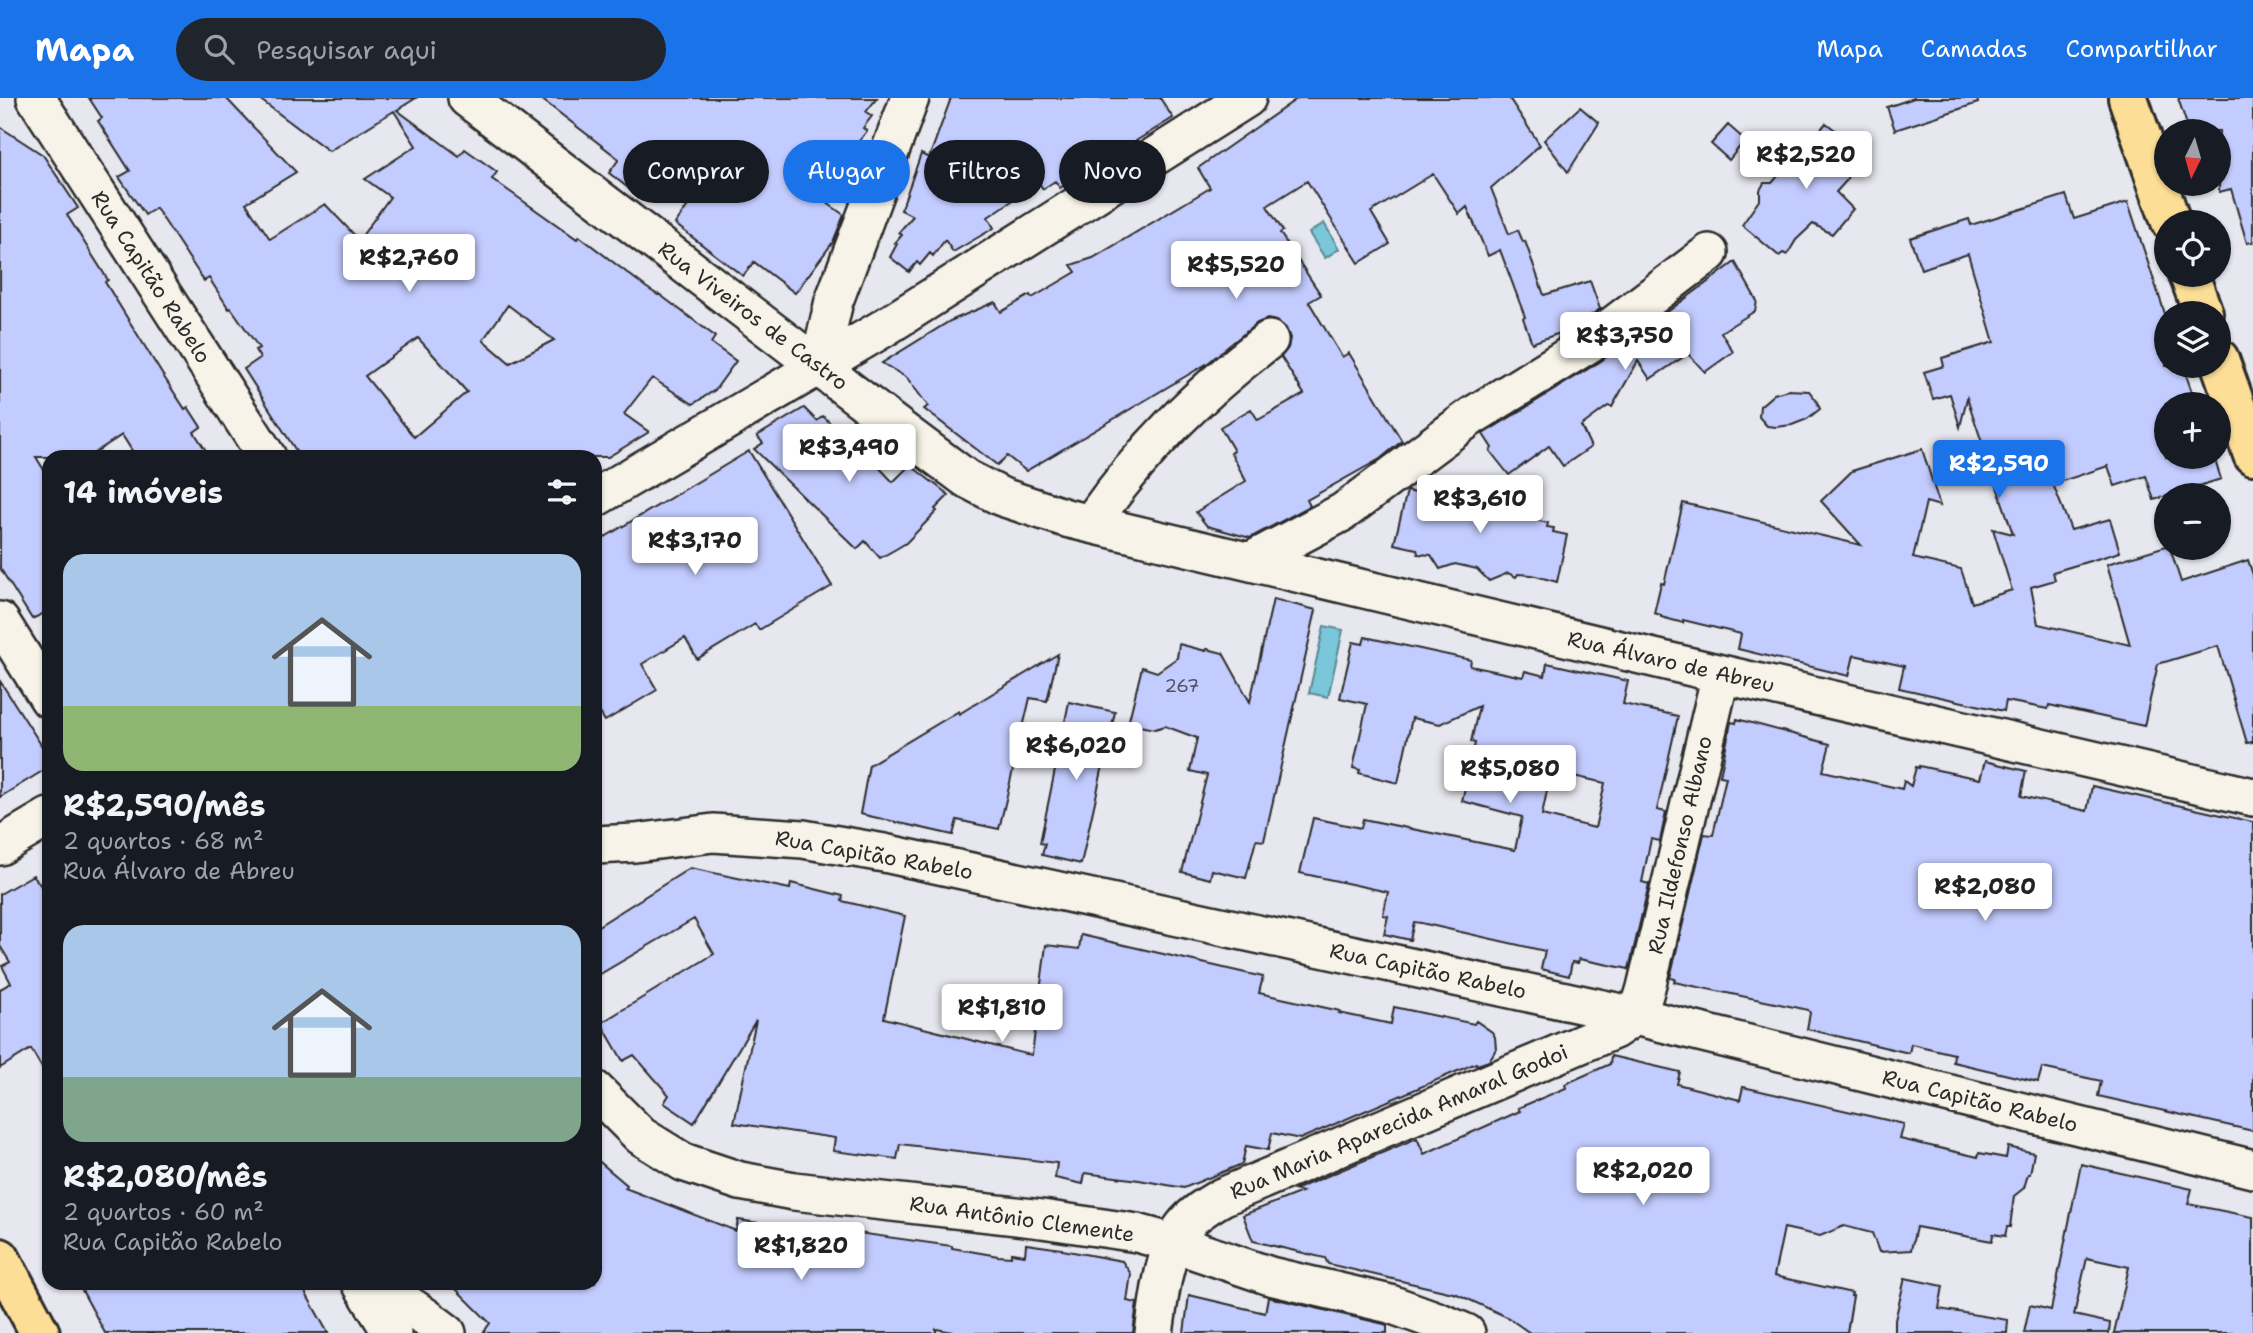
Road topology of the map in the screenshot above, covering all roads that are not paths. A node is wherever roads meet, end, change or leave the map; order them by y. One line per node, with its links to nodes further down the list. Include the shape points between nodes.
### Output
1 (36, 98): 13 (street, Rua Capitão Rabelo)
2 (467, 98): 11 (street, Rua Viveiros de Castro)
3 (910, 98): 8 (street)
4 (1247, 98): 9 (street)
5 (2128, 98): 6 (main road)
6 (2167, 210)
7 (1709, 253): 17 (street, via 1590,343 1472,416 1343,512)
8 (834, 301): 9 (street, via 879,316); 11 (street)
9 (905, 313): 11 (street)
10 (1269, 340): 16 (street, via 1183,412)
11 (819, 366): 15 (street); 16 (street, Rua Viveiros de Castro, via 967,479 1034,509)
12 (2226, 378): 14 (main road)
13 (262, 450)
14 (2253, 455)
15 (602, 494)
16 (1091, 523): 17 (street, Rua Álvaro de Abreu)
17 (1251, 561): 19 (street, Rua Álvaro de Abreu)
18 (0, 621): 20 (street)
19 (1720, 674): 21 (street, Rua Álvaro de Abreu); 25 (street, Rua Ildefonso Albano, via 1653,963)
20 (42, 688)
21 (2253, 797)
22 (42, 821): 24 (street)
23 (602, 845): 25 (street, Rua Capitão Rabelo, via 713,833 803,839)
24 (0, 846)
25 (1635, 1016): 27 (street, Rua Capitão Rabelo); 28 (street, Rua Maria Aparecida Amaral Godoi, via 1614,1030 1222,1197 1200,1210)
26 (602, 1097): 28 (street, Rua Antônio Clemente, via 641,1136 683,1162 740,1181 1100,1226)
27 (2253, 1169)
28 (1173, 1243): 35 (street); 36 (street, Rua Antônio Clemente, via 1270,1276 1390,1304)
29 (0, 1258): 32 (main road)
30 (365, 1290): 33 (street)
31 (380, 1290): 34 (street)
32 (40, 1333)
33 (392, 1333)
34 (447, 1333)
35 (1154, 1333)
36 (1466, 1333)

